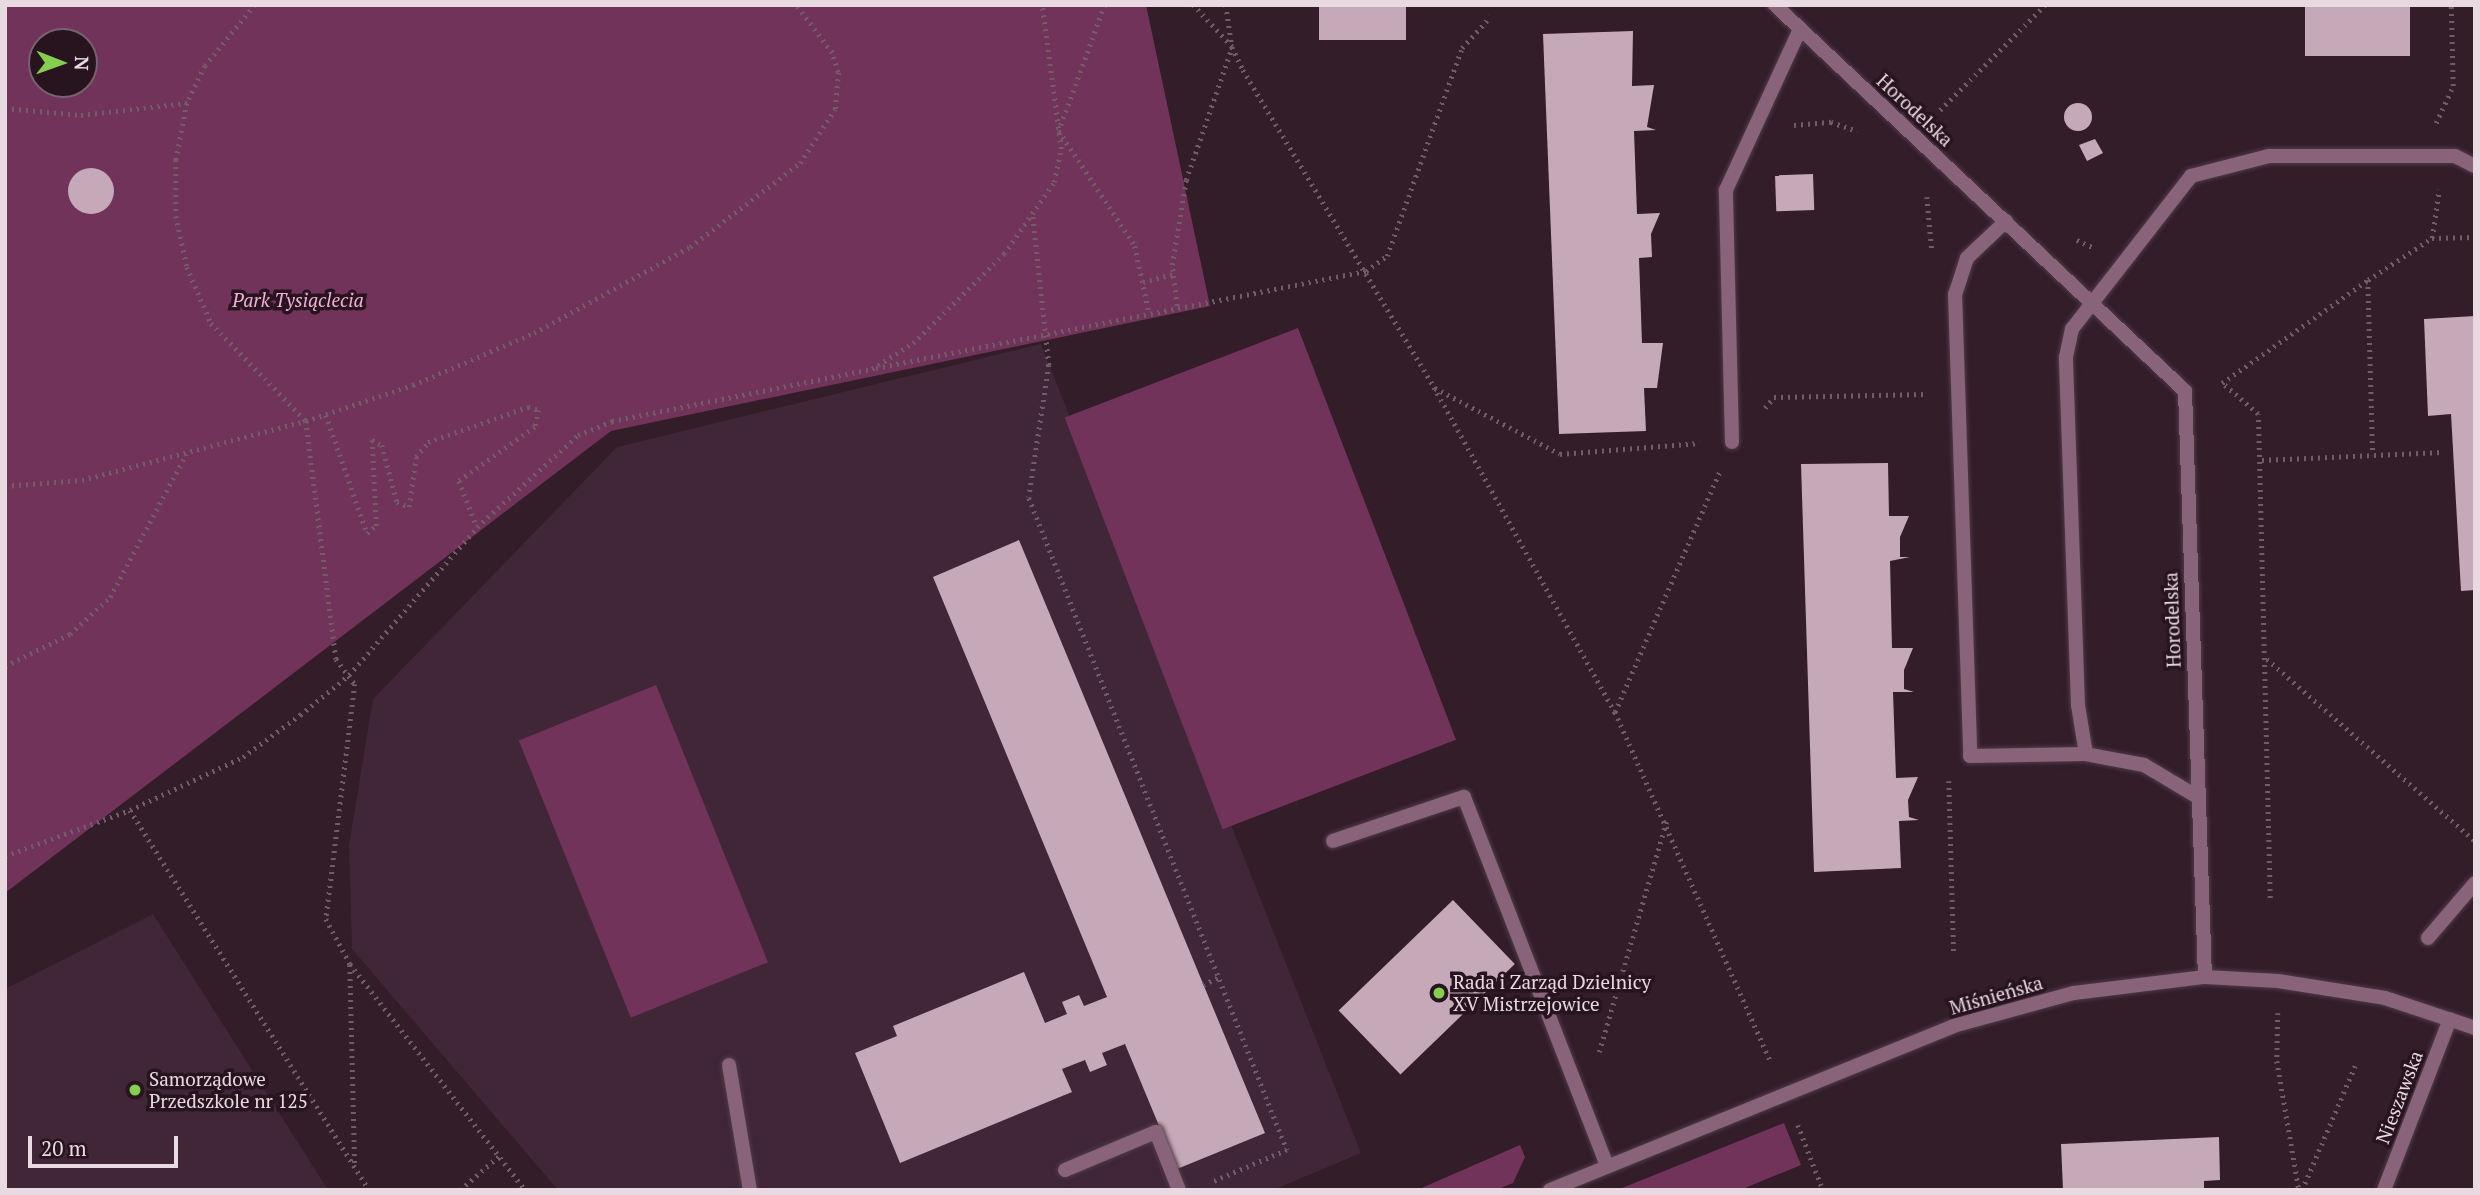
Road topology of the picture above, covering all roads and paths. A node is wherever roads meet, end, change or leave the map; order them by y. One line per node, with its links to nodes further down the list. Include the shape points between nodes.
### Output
1 (255, 5): 14 (path, via 205,66)
2 (796, 5): 43 (path, via 832,53 839,92 825,130 780,180 690,247 534,333)
3 (1042, 5): 20 (path)
4 (1105, 5): 20 (path)
5 (1193, 5): 12 (path)
6 (1226, 5): 12 (path)
7 (1775, 5): 11 (street, Horodelska)
8 (2045, 5): 16 (path)
9 (2451, 5): 19 (path, via 2453,86 2436,123)
10 (1490, 18): 32 (path, via 1461,48 1387,256)
11 (1800, 29): 18 (street); 26 (street, Horodelska)
12 (1232, 47): 32 (path); 33 (path, via 1186,180)
13 (1931, 102): 16 (path)
14 (187, 103): 15 (path, via 81,115); 44 (path, via 176,160 176,216 197,297 227,346)
15 (5, 108)
16 (1940, 110): 17 (path)
17 (1950, 120)
18 (1756, 122): 21 (path, via 1831,122); 45 (street, via 1726,190)
19 (2424, 127)
20 (1059, 131): 25 (path, via 1054,182); 35 (path, via 1135,246)
21 (1870, 135)
22 (2475, 166): 36 (street, via 2455,156 2269,156 2191,176)
23 (2447, 190): 29 (path, via 2439,188)
24 (1924, 192): 31 (path)
25 (1034, 217): 39 (path); 40 (path, via 964,298)
26 (2006, 221): 36 (street, Horodelska); 42 (street, via 1967,258 1957,283)
27 (2068, 236): 30 (path, via 2095,248)
28 (2475, 237): 29 (path)
29 (2432, 238): 34 (path)
30 (2104, 241)
31 (1933, 260)
32 (1366, 271): 37 (path); 41 (path)
33 (1173, 274): 35 (path); 37 (path)
34 (2368, 280): 48 (path); 49 (path, via 2222,383 2258,414)
35 (1143, 282): 38 (path)
36 (2091, 300): 56 (street, via 2072,329 2066,357 2078,705); 58 (street, Horodelska, via 2185,391)
37 (1177, 306): 38 (path)
38 (1149, 312): 39 (path)
39 (1041, 335): 40 (path); 69 (path, via 1049,365 1029,498)
40 (872, 369): 51 (path, via 594,426 561,446)
41 (1434, 387): 45 (path, via 1560,454); 55 (path)
42 (1959, 394): 45 (path, via 1774,397); 56 (street, via 1970,756)
43 (326, 415): 44 (path); 51 (path, via 367,533 376,526 372,440 382,445 397,502 409,507 416,457 428,442 528,407 538,410 535,427 459,481)
44 (306, 421): 47 (path); 54 (path, via 336,659)
45 (1732, 442): 55 (path)
46 (2443, 452): 48 (path)
47 (186, 454): 50 (path, via 82,480); 53 (path, via 110,597 70,634)
48 (2373, 455): 49 (path)
49 (2262, 460): 52 (path)
50 (5, 486)
51 (477, 527): 54 (path)
52 (2267, 659): 62 (path); 65 (path)
53 (5, 667)
54 (349, 675): 59 (path, via 243,757); 68 (path, via 355,684 325,905 331,935)
55 (1615, 712): 60 (path)
56 (2086, 754): 58 (street, via 2137,762)
57 (1949, 777): 67 (path)
58 (2196, 796): 70 (street, Horodelska)
59 (130, 810): 63 (path); 81 (path)
60 (1667, 819): 77 (path); 78 (path)
61 (1333, 841): 78 (street, via 1464,797)
62 (2475, 841)
63 (5, 856)
64 (2475, 883): 66 (street)
65 (2270, 898)
66 (2428, 938)
67 (1954, 955)
68 (350, 964): 79 (path); 81 (path)
69 (1219, 977): 72 (path); 83 (path, via 1287,1150)
70 (2205, 977): 71 (street, Miśnieńska); 77 (street, Miśnieńska, via 2074,993 1953,1026)
71 (2278, 981): 73 (street, Miśnieńska, via 2385,998); 91 (path, via 2277,1061)
72 (1203, 985)
73 (2450, 1019): 74 (street, Miśnieńska); 92 (street, Nieszawska)
74 (2475, 1028)
75 (729, 1065): 87 (street)
76 (2354, 1066): 91 (path)
77 (1785, 1093): 80 (street, Miśnieńska); 90 (path)
78 (1584, 1107): 80 (street)
79 (499, 1156): 85 (path); 86 (path)
80 (1607, 1167): 89 (street, Miśnieńska)
81 (355, 1168): 84 (path)
82 (1065, 1170): 88 (street, via 1156,1132)
83 (1205, 1185)
84 (369, 1190)
85 (460, 1190)
86 (525, 1190)
87 (750, 1190)
88 (1179, 1190)
89 (1550, 1190)
90 (1823, 1190)
91 (2301, 1190)
92 (2384, 1190)

